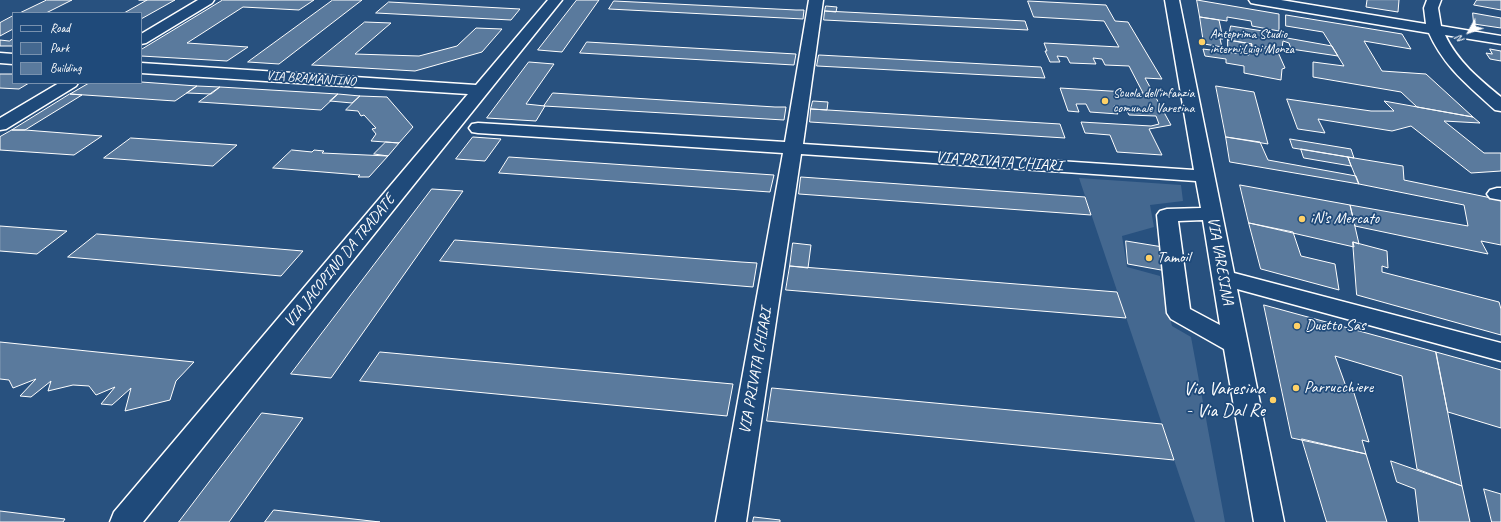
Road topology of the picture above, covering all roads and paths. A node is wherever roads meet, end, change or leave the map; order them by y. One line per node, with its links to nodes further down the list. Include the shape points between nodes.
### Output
1 (207, 0): 8 (street)
2 (555, 0): 14 (street, VIA JACOPINO DA TRADATE)
3 (816, 0): 18 (street, VIA PRIVATA CHIARI)
4 (1172, 0): 19 (street, VIA VARESINA)
5 (1256, 0): 7 (street)
6 (1434, 0): 7 (street, via 1432,22)
7 (1435, 30): 9 (street); 15 (street, via 1461,71)
8 (142, 39)
9 (1501, 40)
10 (0, 58): 11 (street)
11 (12, 59)
12 (142, 68): 14 (street, VIA BRAMANTINO)
13 (68, 84): 16 (street)
14 (481, 90): 24 (street, VIA JACOPINO DA TRADATE)
15 (1501, 106)
16 (0, 125)
17 (478, 128): 18 (street, VIA PRIVATA CHIARI)
18 (794, 148): 19 (street, VIA PRIVATA CHIARI); 25 (street, VIA PRIVATA CHIARI)
19 (1196, 175): 20 (street, VIA VARESINA)
20 (1212, 214): 21 (street, VIA VARESINA); 22 (street, via 1167,215 1179,313)
21 (1224, 278): 22 (street, VIA VARESINA); 23 (street)
22 (1236, 344): 26 (street, VIA VARESINA)
23 (1501, 352)
24 (125, 522)
25 (731, 522)
26 (1268, 522)

